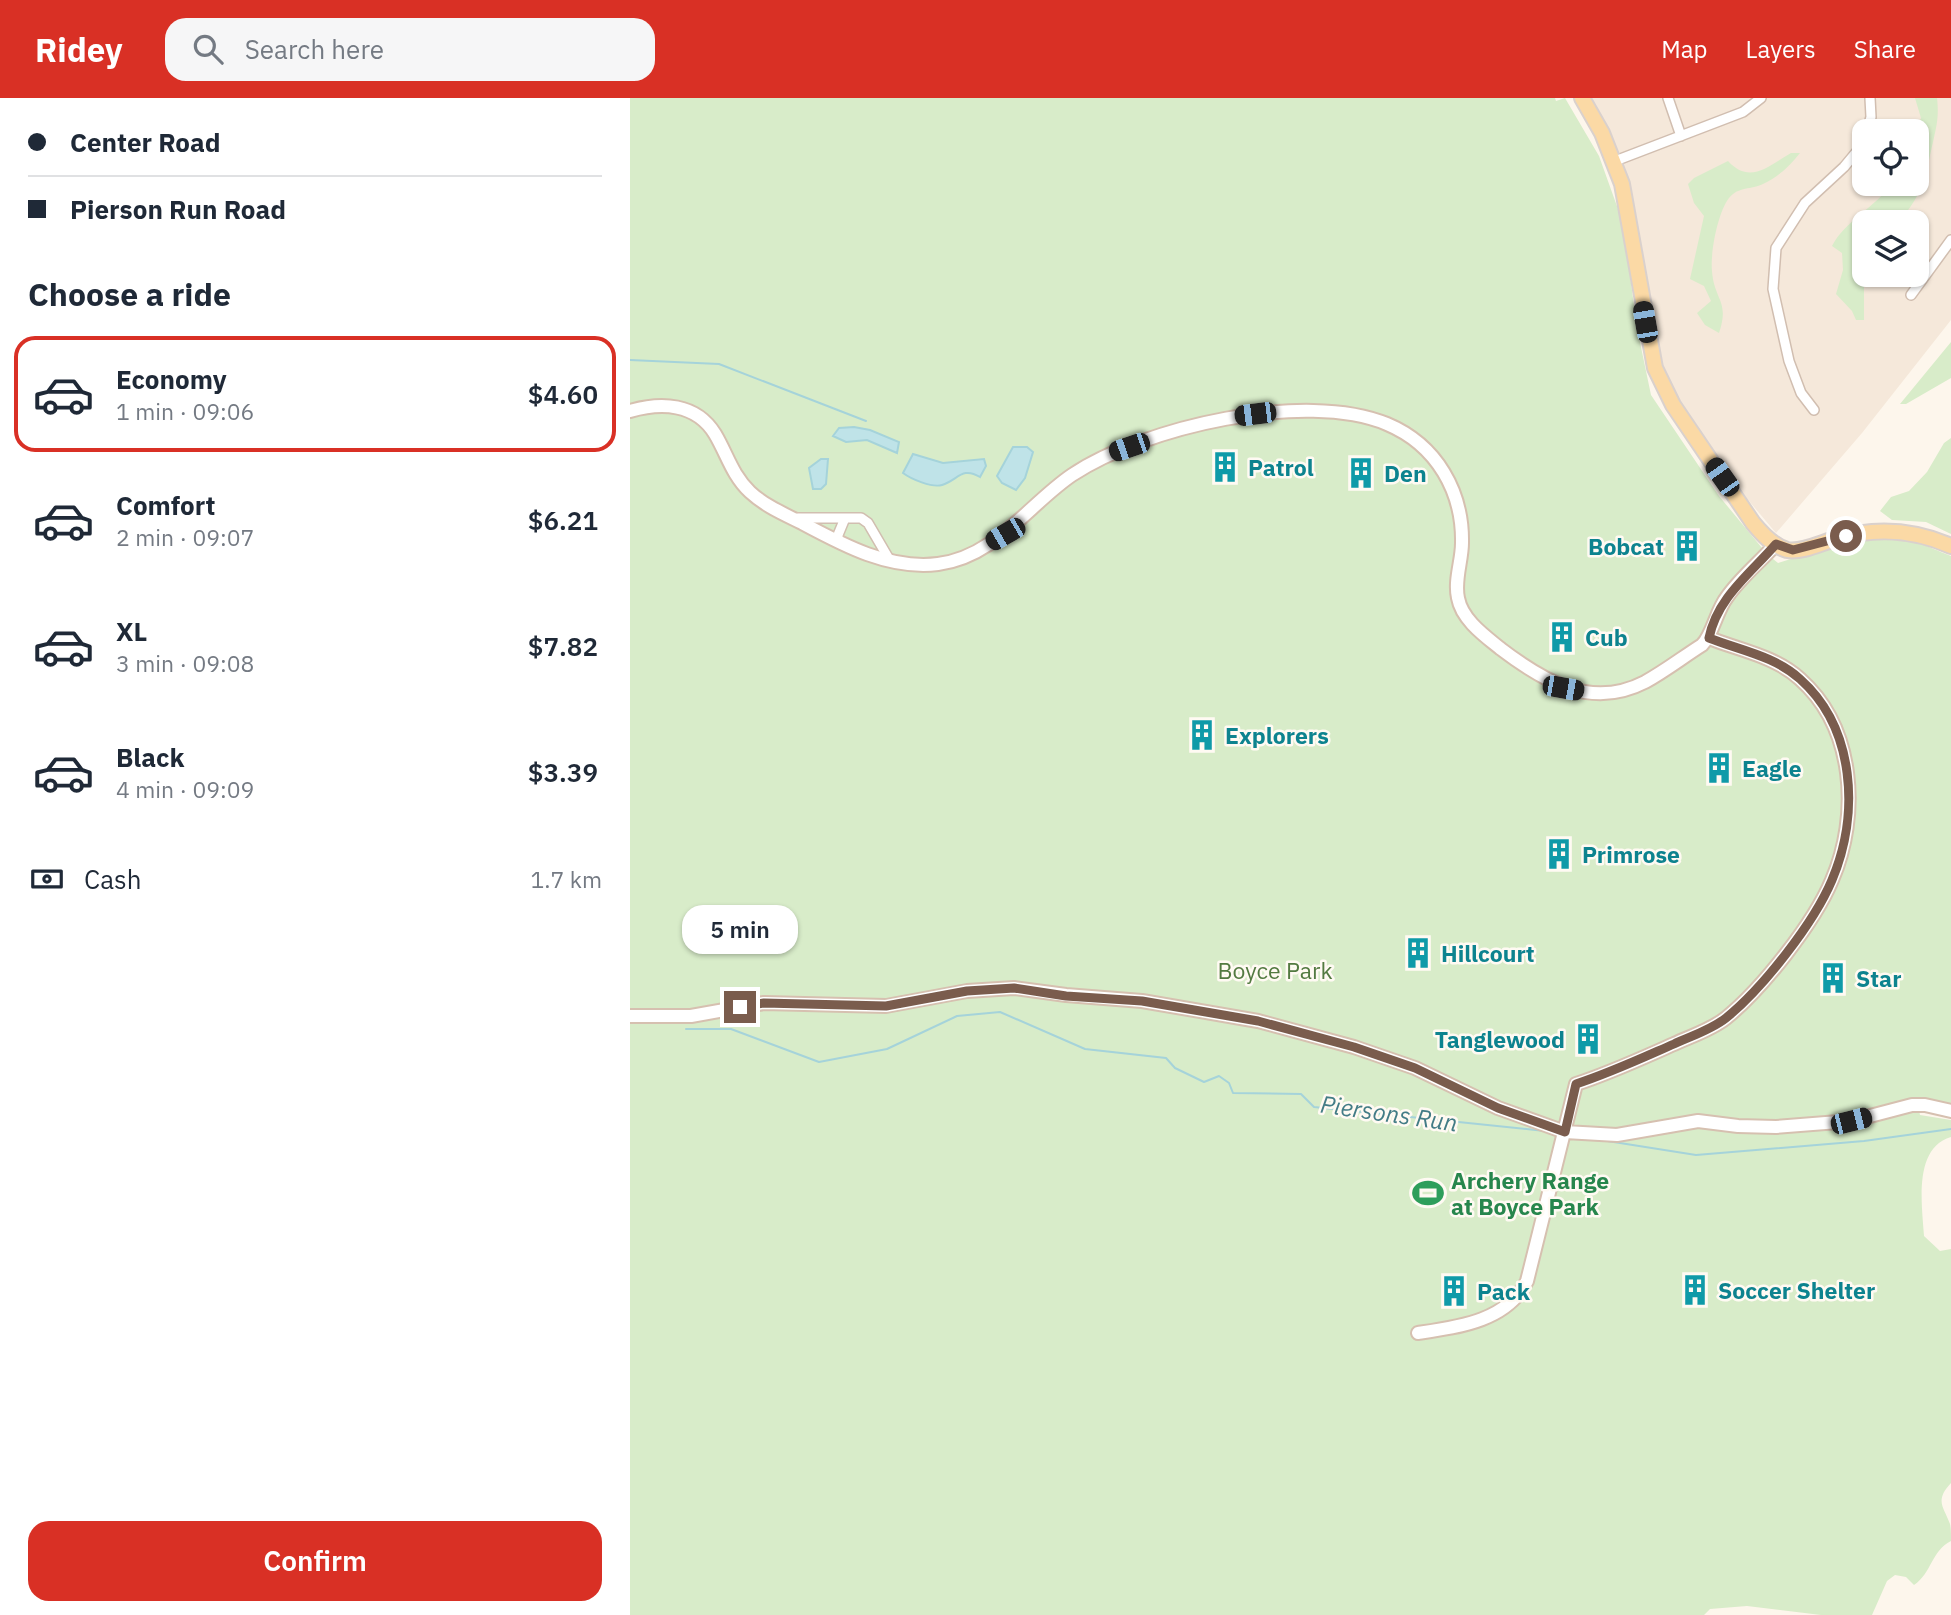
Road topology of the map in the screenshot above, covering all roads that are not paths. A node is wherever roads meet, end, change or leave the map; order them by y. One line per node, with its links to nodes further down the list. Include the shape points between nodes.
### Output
1 (1582, 98): 8 (main road)
2 (1668, 98): 6 (street)
3 (1761, 98): 6 (street, via 1742,112)
4 (1870, 98): 5 (street)
5 (1870, 119)
6 (1681, 136): 8 (street)
7 (1852, 157): 11 (street, via 1805,203 1776,248 1773,289 1787,349 1801,393)
8 (1615, 161): 16 (main road, via 1655,368 1673,405 1753,523)
9 (1951, 240): 10 (street)
10 (1911, 295)
11 (1814, 410)
12 (630, 411): 13 (street, via 663,404 692,412 715,434 735,475 748,490)
13 (792, 518): 14 (street); 15 (street)
14 (845, 518): 15 (street); 18 (street, via 868,523)
15 (838, 542): 18 (street)
16 (1776, 544): 17 (main road, via 1793,550 1881,530 1911,533); 19 (street, via 1727,595)
17 (1951, 546)
18 (889, 559): 19 (street, via 937,564 969,555 1005,534 1074,473 1115,452 1231,417 1280,411 1356,415 1387,424 1428,452 1452,485 1460,508 1458,598 1463,611 1488,638 1547,681 1602,693 1642,684)
19 (1709, 638): 22 (street, via 1772,660 1798,677 1827,709 1847,767 1847,808 1832,880 1797,941 1726,1018 1576,1084)
20 (630, 1016): 22 (street, via 691,1016 764,1003 886,1006 967,991 1014,988 1142,1001 1258,1021 1354,1047)
21 (1951, 1111): 22 (street, via 1912,1105 1851,1121 1787,1126 1698,1121 1617,1135)
22 (1565, 1132): 23 (street, via 1520,1294 1498,1313)
23 (1419, 1333)

